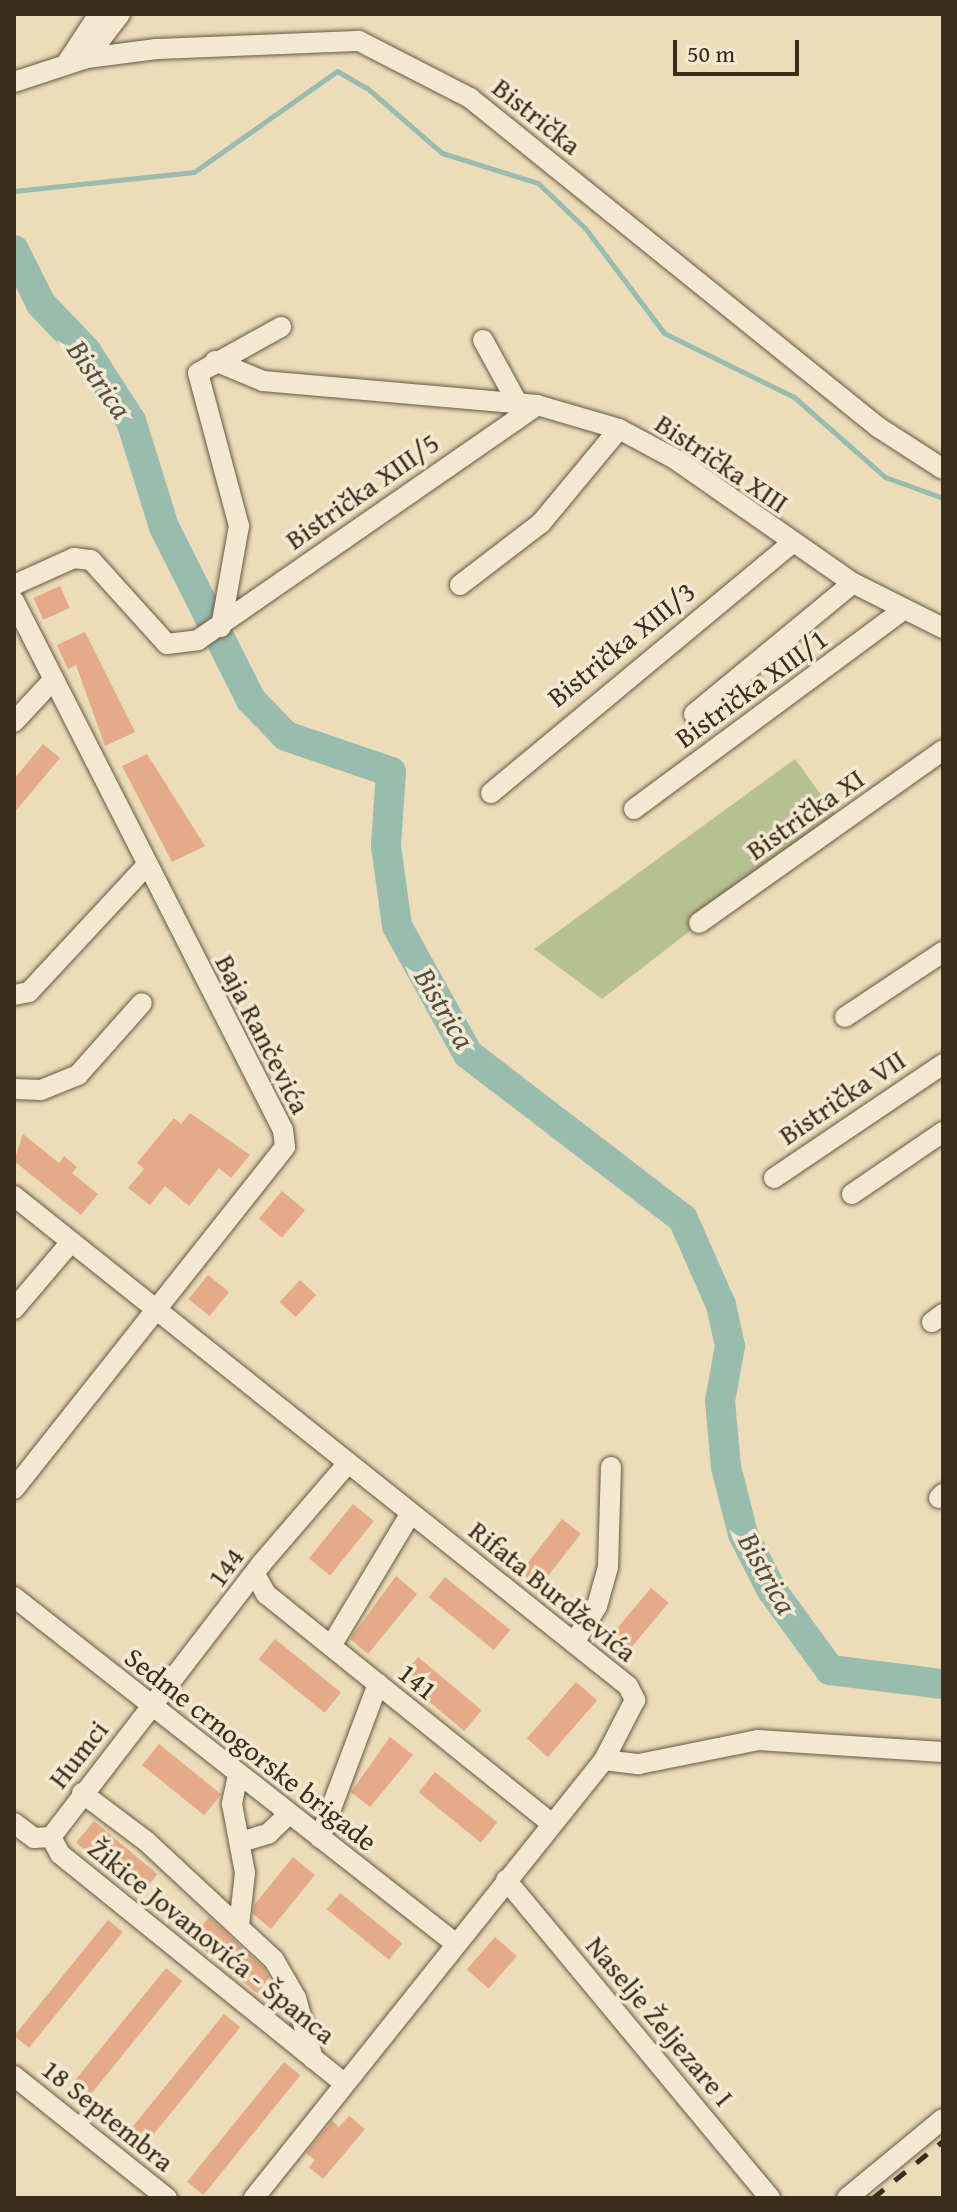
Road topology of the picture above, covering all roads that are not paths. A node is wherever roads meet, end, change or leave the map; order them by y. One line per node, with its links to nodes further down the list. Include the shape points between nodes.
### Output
1 (99, 14): 4 (street)
2 (120, 14): 3 (street)
3 (87, 58): 4 (street, Bistrička); 11 (street, Bistrička, via 322,37 359,41 411,63 470,98 878,427)
4 (66, 64): 5 (street, Bistrička)
5 (14, 82)
6 (281, 327): 8 (street)
7 (483, 340): 9 (street)
8 (215, 361): 9 (street, Bistrička XIII, via 263,381); 18 (street, via 198,373 197,386 240,542 225,576)
9 (527, 405): 10 (street, Bistrička XIII); 18 (street, Bistrička XIII/5)
10 (619, 429): 12 (street, Bistrička XIII, via 675,459); 15 (street, via 541,523)
11 (943, 468)
12 (791, 544): 13 (street, Bistrička XIII); 24 (street, Bistrička XIII/3)
13 (853, 583): 17 (street, Bistrička XIII); 21 (street)
14 (14, 585): 18 (street, Bistrička XIII/5, via 74,558 91,560 167,644 198,640)
15 (460, 585)
16 (14, 601): 20 (street, Baja Rančevića)
17 (902, 611): 19 (street, Bistrička XIII); 25 (street, Bistrička XIII/1)
18 (221, 627)
19 (943, 628)
20 (53, 680): 22 (street); 26 (street, Baja Rančevića)
21 (694, 714)
22 (14, 722)
23 (943, 750): 27 (street, Bistrička XI)
24 (491, 793)
25 (634, 809)
26 (146, 866): 29 (street, via 29,992); 40 (street, Baja Rančevića, via 283,1130 285,1147)
27 (699, 923)
28 (943, 952): 31 (street)
29 (14, 995)
30 (142, 1003): 33 (street, via 78,1075 41,1090)
31 (845, 1017)
32 (943, 1064): 35 (street, Bistrička VII)
33 (14, 1089)
34 (943, 1132): 36 (street)
35 (774, 1178)
36 (852, 1194)
37 (14, 1196): 38 (street, Rifata Burdževića)
38 (71, 1242): 39 (street); 40 (street, Rifata Burdževića)
39 (14, 1309)
40 (157, 1311): 41 (street, Rifata Burdževića); 43 (street, Baja Rančevića)
41 (348, 1463): 44 (street, Rifata Burdževića); 45 (street, 144)
42 (611, 1467): 47 (street, via 608,1567 597,1606)
43 (14, 1489)
44 (411, 1513): 47 (street, Rifata Burdževića); 48 (street)
45 (256, 1576): 48 (street, 141, via 266,1594); 50 (street, 144)
46 (14, 1597): 50 (street, Sedme crnogorske brigade)
47 (574, 1643): 52 (street, Rifata Burdževića, via 635,1700)
48 (331, 1646): 49 (street, 141)
49 (378, 1684): 57 (street, 141); 59 (street)
50 (151, 1707): 53 (street, Sedme crnogorske brigade); 54 (street, Humci)
51 (943, 1752): 52 (street, via 758,1740 639,1764)
52 (604, 1760): 57 (street, Rifata Burdževića)
53 (238, 1775): 55 (street, Sedme crnogorske brigade); 60 (street, via 232,1804)
54 (82, 1793): 58 (street, Humci); 62 (street)
55 (289, 1814): 59 (street, Sedme crnogorske brigade); 60 (street, via 268,1834)
56 (14, 1823): 58 (street, via 34,1838)
57 (552, 1824): 61 (street, Rifata Burdževića)
58 (51, 1837): 64 (street, Žikice Jovanovića - Španca, via 60,1854)
59 (320, 1838): 63 (street, Sedme crnogorske brigade)
60 (241, 1842): 62 (street)
61 (506, 1880): 63 (street, Rifata Burdževića); 70 (street, Naselje Željezare I)
62 (239, 1926): 64 (street, via 289,1984)
63 (455, 1943): 66 (street, Rifata Burdževića)
64 (313, 2059): 66 (street, Žikice Jovanovića - Španca)
65 (14, 2076): 68 (street, 18 Septembra)
66 (344, 2083): 69 (street, Rifata Burdževića)
67 (943, 2119): 71 (street)
68 (167, 2198)
69 (254, 2198)
70 (770, 2198)
71 (847, 2198)

